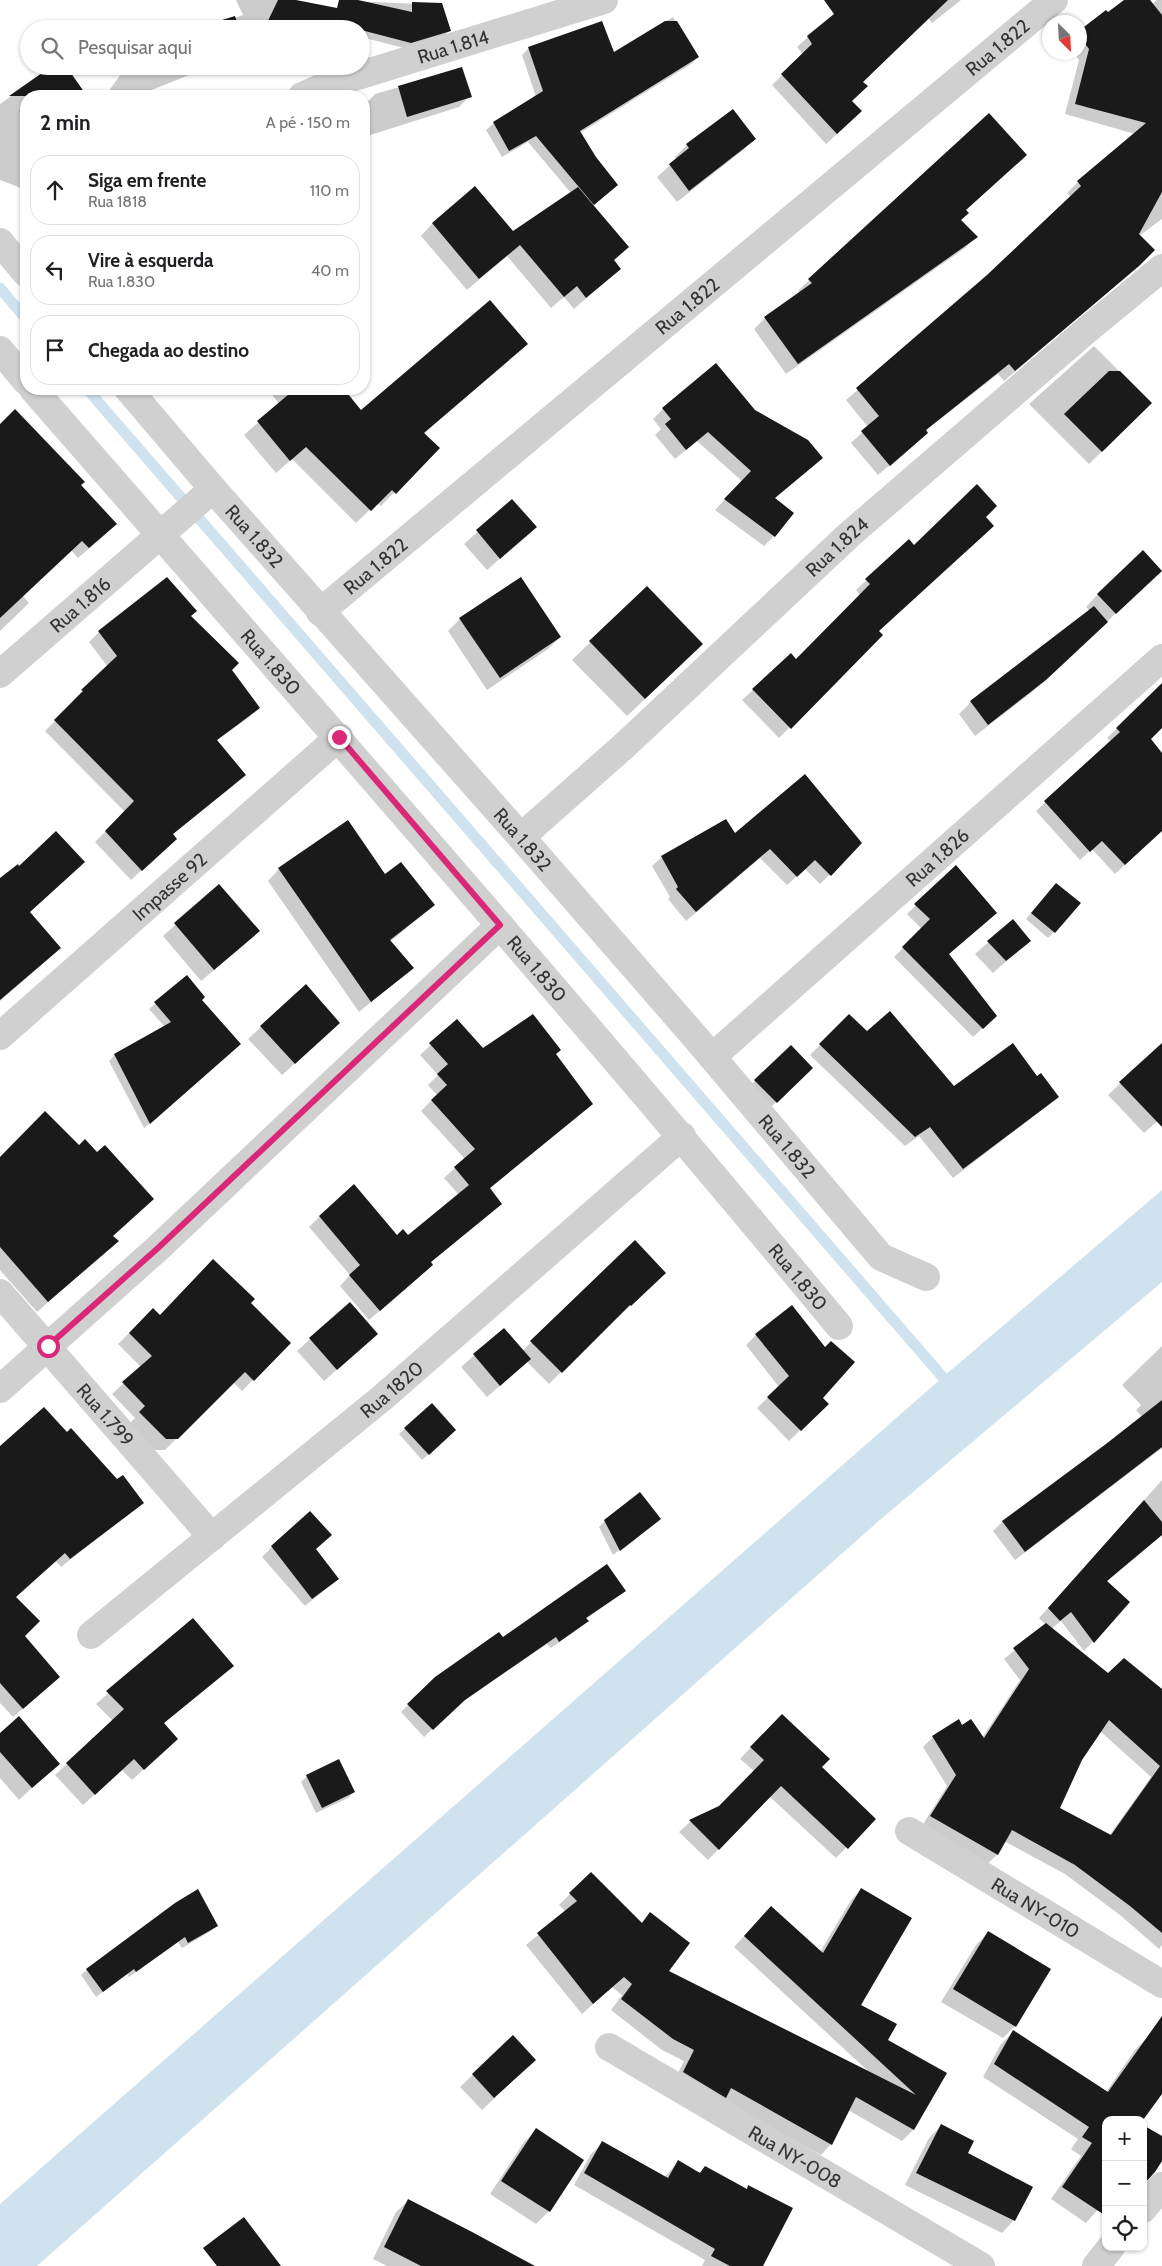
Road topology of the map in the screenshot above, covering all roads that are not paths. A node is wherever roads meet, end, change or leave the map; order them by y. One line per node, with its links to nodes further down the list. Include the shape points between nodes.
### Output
1 (604, 0): 3 (street, Rua 1.814)
2 (1054, 0): 15 (street, Rua 1.822)
3 (370, 72)
4 (360, 75): 5 (street, Rua 1.814)
5 (318, 90)
6 (0, 242): 7 (street)
7 (20, 266)
8 (1162, 268): 19 (street, Rua 1.824, via 850,534 625,745)
9 (0, 350): 10 (street)
10 (20, 374)
11 (38, 395): 14 (street, Rua 1.830)
12 (133, 395): 13 (street, Rua 1.832)
13 (213, 490): 14 (street, Rua 1.816); 15 (street, Rua 1.832)
14 (160, 534): 17 (street, Rua 1.816); 18 (street, Rua 1.830)
15 (320, 612): 19 (street, Rua 1.832)
16 (1162, 658): 22 (street, Rua 1.826)
17 (0, 674)
18 (339, 737): 20 (street, Rua 1.830); 21 (street, Impasse 92)
19 (521, 837): 22 (street, Rua 1.832)
20 (500, 925): 23 (street, Rua 1.830); 27 (street, via 158,1248)
21 (0, 1036)
22 (712, 1057): 24 (street, Rua 1.832, via 881,1257)
23 (682, 1136): 26 (street, Rua 1.830); 29 (street, Rua 1820, via 382,1398)
24 (926, 1277)
25 (0, 1293): 27 (street, Rua 1.799)
26 (839, 1326)
27 (48, 1346): 28 (street); 29 (street, Rua 1.799)
28 (0, 1389)
29 (212, 1537): 30 (street, Rua 1820)
30 (91, 1635)
31 (910, 1830): 32 (street, Rua NY-010)
32 (1162, 1984)
33 (609, 2047): 37 (street, Rua NY-008)
34 (1162, 2186): 35 (street)
35 (1145, 2206)
36 (1108, 2251): 38 (street)
37 (981, 2266)
38 (1096, 2266)

